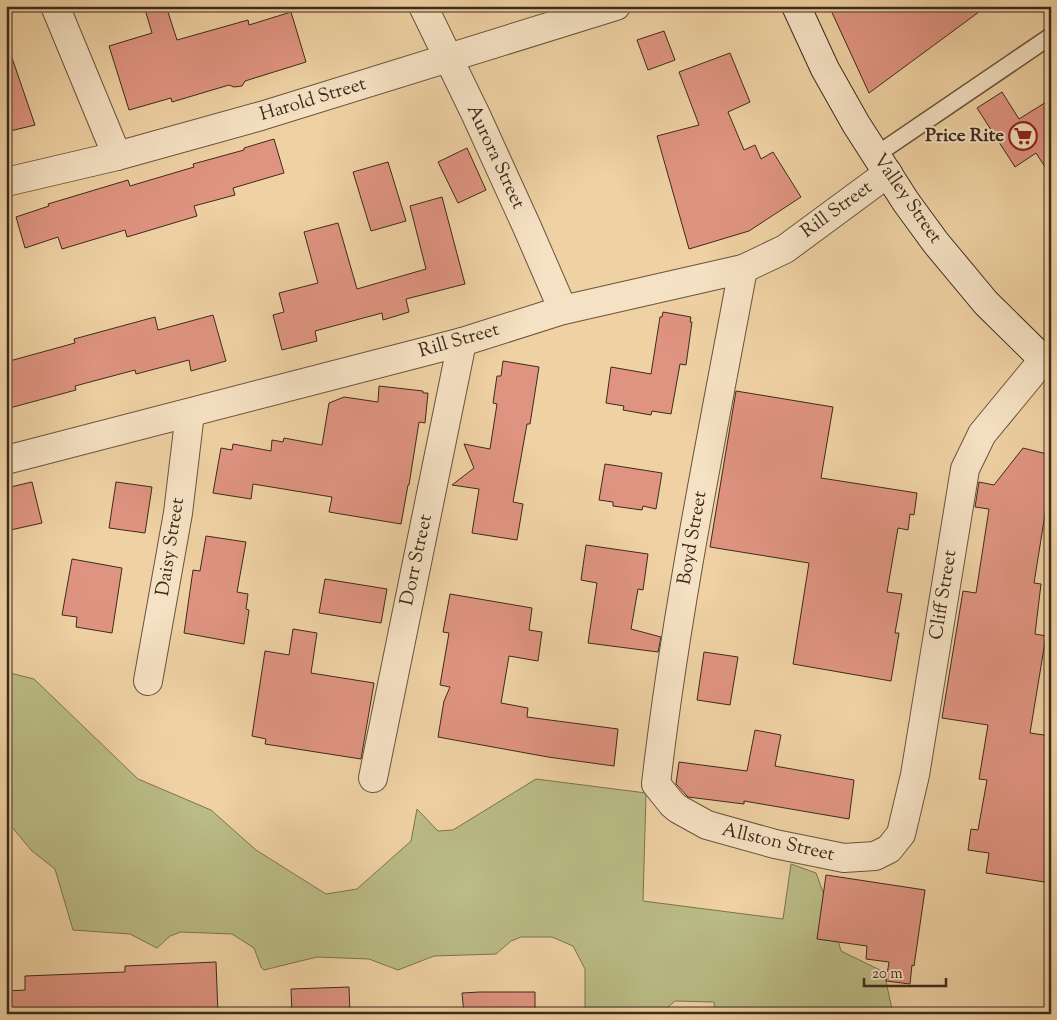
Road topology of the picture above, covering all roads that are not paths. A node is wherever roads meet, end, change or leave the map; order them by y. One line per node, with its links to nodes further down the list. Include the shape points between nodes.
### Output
1 (55, 6): 7 (street)
2 (423, 6): 6 (street, Aurora Street)
3 (616, 6): 6 (street, Harold Street)
4 (796, 6): 8 (street, Valley Street, via 825,69)
5 (1051, 36): 8 (lane)
6 (448, 59): 7 (street, Harold Street); 11 (street, Aurora Street, via 496,158)
7 (117, 156): 9 (street, Harold Street)
8 (882, 164): 10 (street, Rill Street, via 785,249); 13 (street, Valley Street, via 919,221 986,303)
9 (6, 182)
10 (743, 269): 11 (street, Rill Street); 18 (street, Boyd Street, via 684,590 662,732 656,784)
11 (562, 310): 12 (street, Rill Street)
12 (462, 342): 14 (street, Rill Street); 17 (street, Dorr Street)
13 (1047, 364): 19 (street, Cliff Street, via 982,434 964,469 915,775 901,834)
14 (190, 412): 15 (street, Rill Street); 16 (street, Daisy Street, via 178,514)
15 (6, 460)
16 (148, 681)
17 (373, 778)
18 (672, 804): 19 (street, Allston Street, via 707,825 775,844 844,858 874,856)
19 (889, 849)

